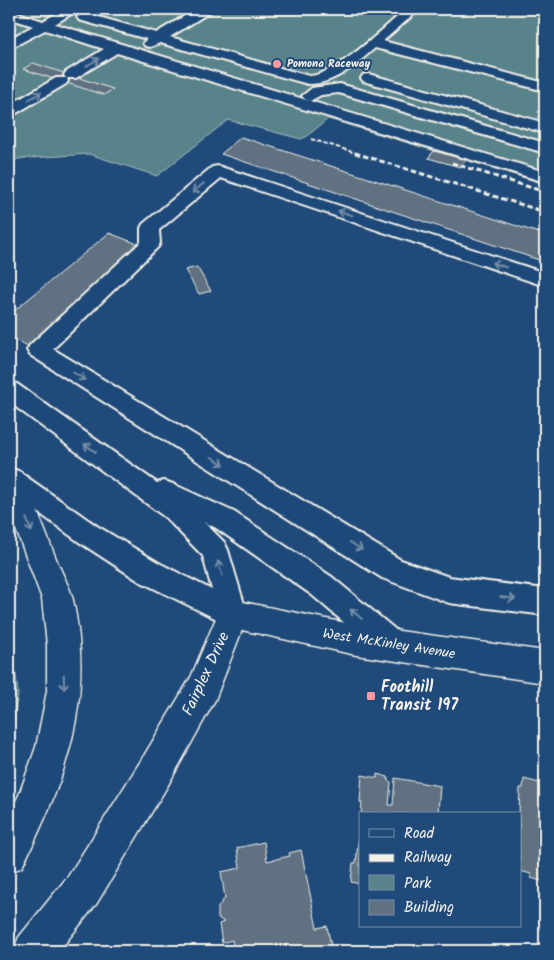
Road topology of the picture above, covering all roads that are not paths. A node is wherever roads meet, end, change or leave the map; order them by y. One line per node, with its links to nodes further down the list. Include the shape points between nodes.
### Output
1 (30, 9): 6 (street)
2 (73, 9): 7 (street)
3 (99, 9): 8 (street, via 84,17)
4 (205, 9): 8 (street)
5 (414, 9): 9 (street)
6 (12, 15): 7 (street)
7 (42, 26): 10 (street); 11 (street)
8 (158, 38): 9 (street, via 308,80 322,80 340,70); 12 (street)
9 (373, 42): 14 (street)
10 (9, 45)
11 (115, 48): 12 (street); 16 (street, one-way to 11)
12 (134, 54): 15 (street)
13 (368, 78): 17 (street)
14 (545, 87)
15 (299, 104): 18 (street, via 317,91 340,88); 19 (street)
16 (9, 112)
17 (545, 128)
18 (545, 148)
19 (545, 177)
20 (545, 280): 24 (street, one-way to 24, via 218,171 150,228 151,243 38,350 392,569 449,590)
21 (9, 390): 22 (street, one-way to 21)
22 (119, 470): 25 (street, one-way to 22, via 215,550 175,510); 26 (street, one-way to 22, via 322,586 225,520)
23 (10, 479): 25 (street, Fairplex Drive, via 148,572); 28 (main road, one-way to 28, via 57,599 64,691 54,747 34,804)
24 (545, 602)
25 (233, 614): 26 (main road, West McKinley Avenue); 29 (main road, Fairplex Drive, via 203,688 155,772 83,890)
26 (393, 646): 27 (main road, West McKinley Avenue)
27 (545, 667)
28 (9, 854)
29 (33, 951)

